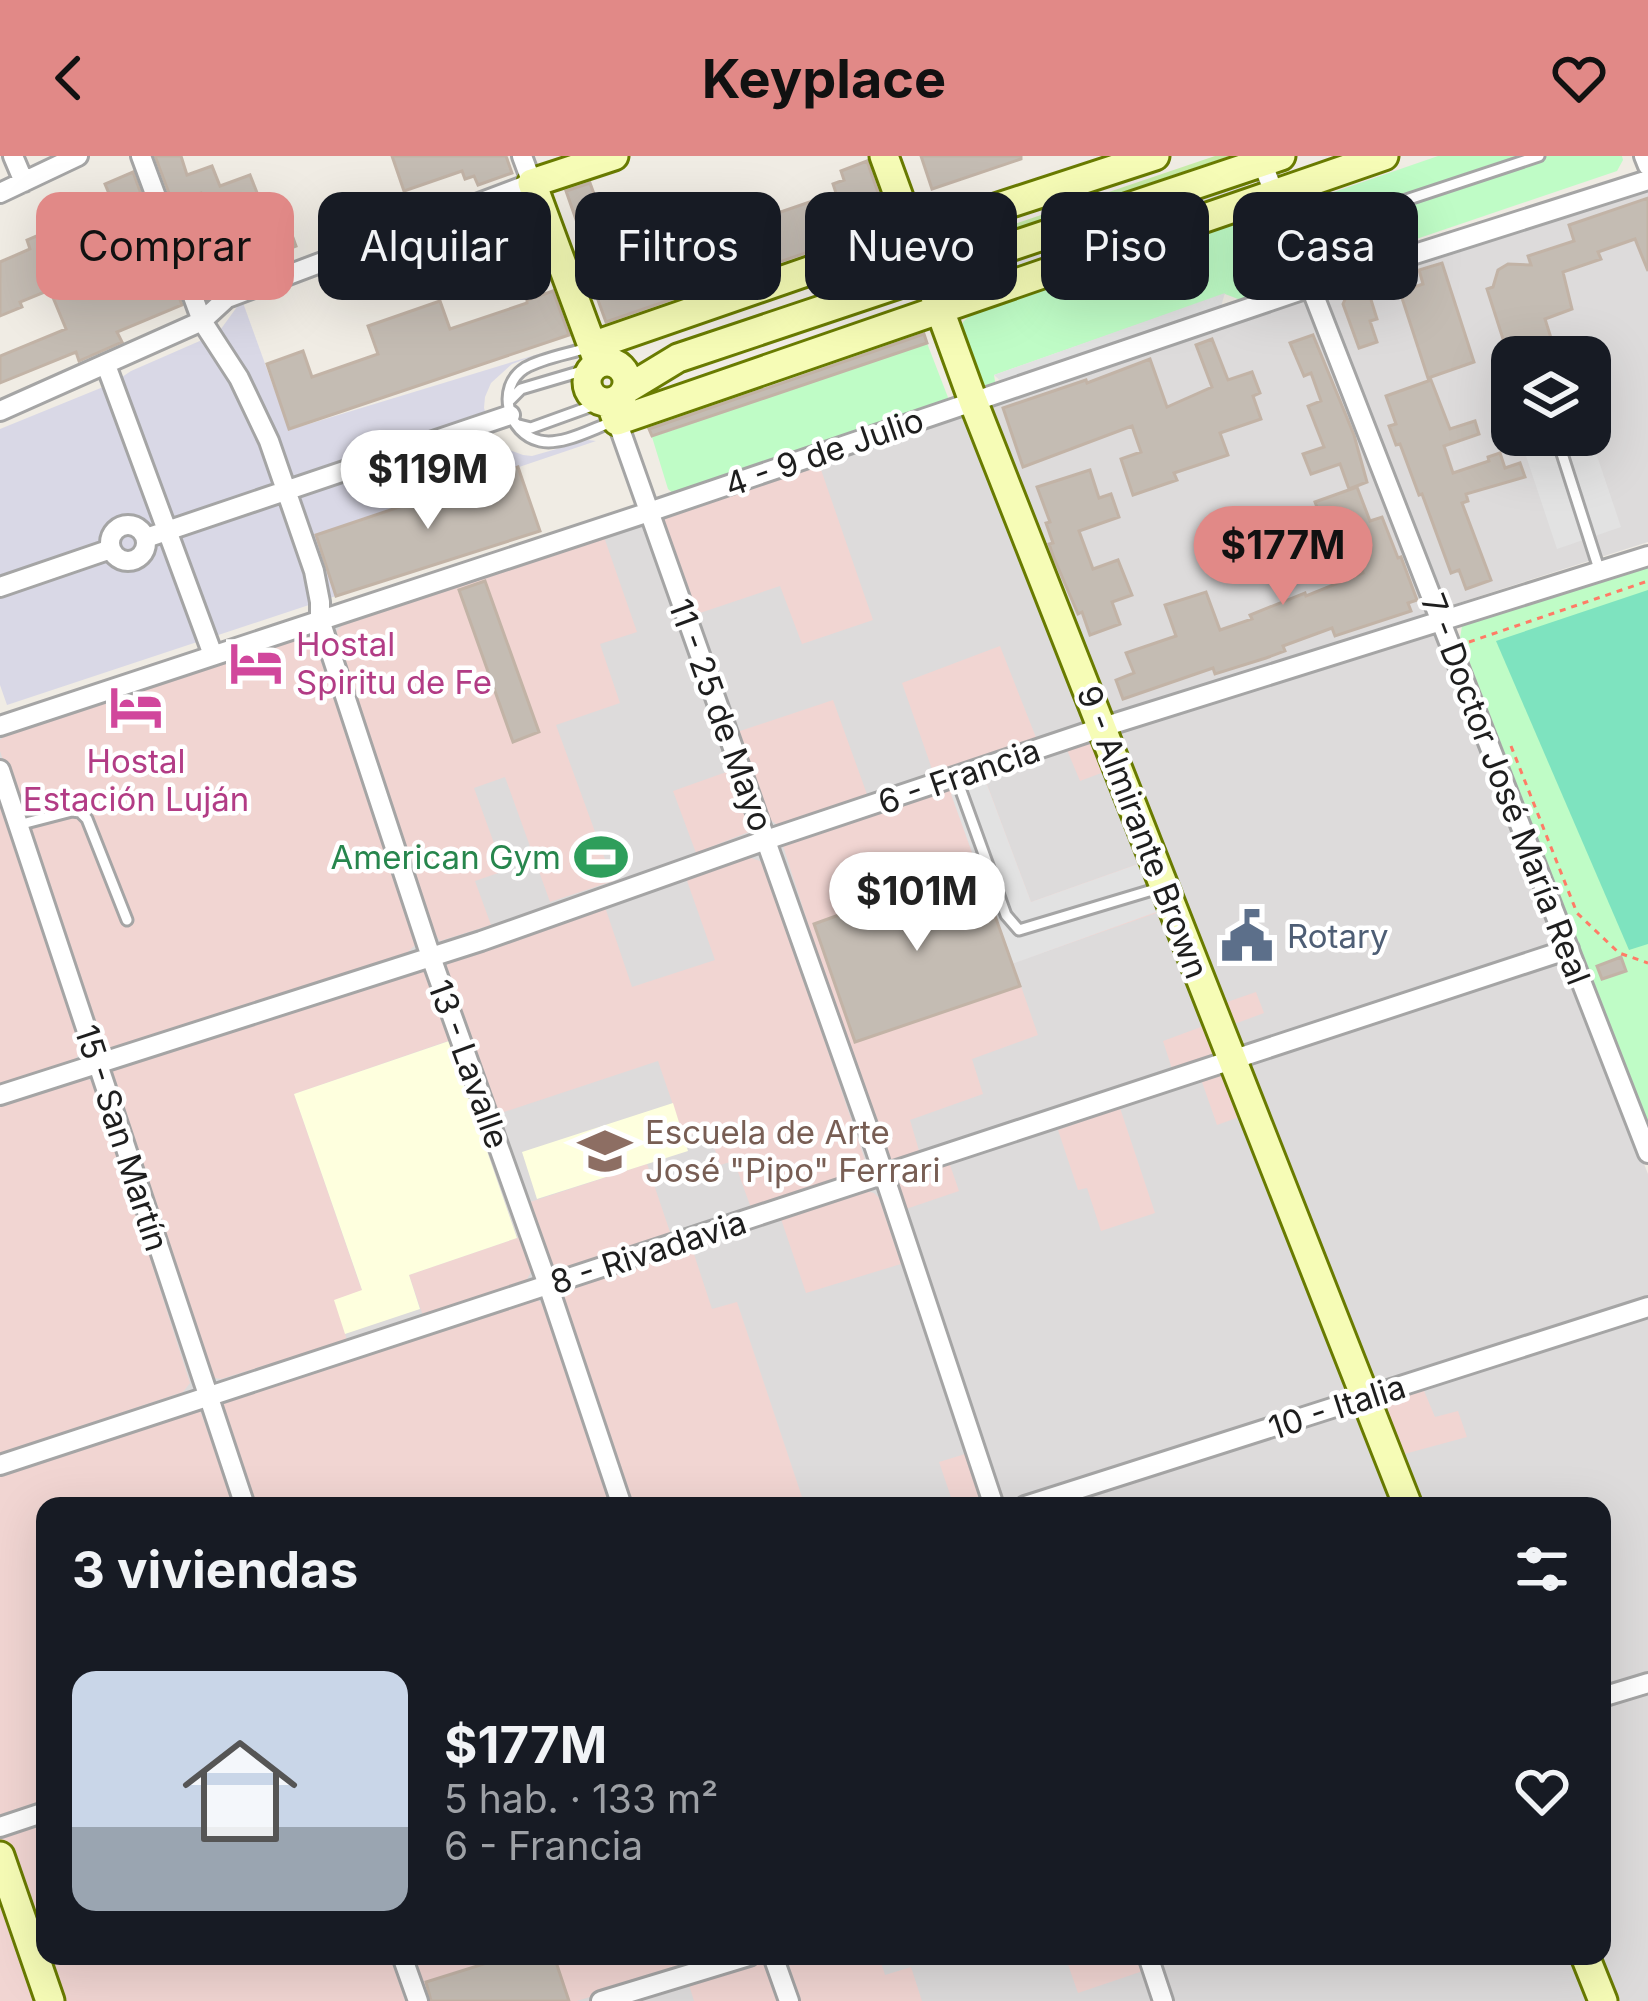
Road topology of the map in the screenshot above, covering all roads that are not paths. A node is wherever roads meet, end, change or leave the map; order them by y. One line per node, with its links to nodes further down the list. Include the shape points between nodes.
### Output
1 (13, 156): 14 (street)
2 (78, 156): 14 (street)
3 (141, 156): 30 (street, 13 - Lavalle)
4 (614, 156): 12 (street)
5 (884, 156): 15 (street, 9 - Almirante Brown)
6 (1155, 156): 20 (street)
7 (1384, 156): 17 (street)
8 (1539, 156): 19 (lane)
9 (1644, 156): 11 (street)
10 (1267, 158): 16 (street, 7 - Doctor José María Real); 22 (street)
11 (1648, 166)
12 (527, 169): 30 (street, via 226,298); 32 (street, 11 - 25 de Mayo)
13 (1648, 180): 23 (street, 4 - 9 de Julio)
14 (24, 182): 18 (street)
15 (897, 192)
16 (1273, 192)
17 (1276, 192)
18 (0, 193)
19 (1418, 196)
20 (1017, 201)
21 (1233, 207): 29 (street)
22 (1017, 244)
23 (1418, 252)
24 (805, 287): 32 (street)
25 (851, 300): 32 (street)
26 (937, 300): 29 (street, 9 - Almirante Brown)
27 (1270, 300): 33 (street, 4 - 9 de Julio)
28 (1316, 300): 44 (street, 7 - Doctor José María Real)
29 (940, 308): 32 (street); 33 (street, 9 - Almirante Brown)
30 (202, 321): 31 (street); 37 (street, 13 - Lavalle, via 238,378)
31 (106, 365): 34 (street); 39 (street)
32 (607, 382): 35 (lane, via 531,428); 35 (lane, via 516,392); 35 (lane, via 553,442); 35 (lane, via 526,368 509,389); 38 (street, 11 - 25 de Mayo)
33 (973, 401): 38 (street, 4 - 9 de Julio); 47 (street, 9 - Almirante Brown)
34 (0, 411)
35 (510, 416): 37 (street)
36 (1563, 456): 41 (lane)
37 (287, 490): 39 (street); 43 (street, 13 - Lavalle, via 314,571)
38 (649, 512): 43 (street, 4 - 9 de Julio); 51 (street, 11 - 25 de Mayo)
39 (167, 531): 42 (street, via 146,538 122,526 111,549); 45 (street)
40 (1648, 556): 41 (street, 6 - Francia)
41 (1600, 572): 44 (street, 6 - Francia)
42 (0, 587)
43 (320, 620): 45 (street, 4 - 9 de Julio); 55 (street, 13 - Lavalle)
44 (1441, 623): 47 (street, 6 - Francia); 54 (street, 7 - Doctor José María Real)
45 (213, 655): 46 (street, 4 - 9 de Julio)
46 (0, 726)
47 (1103, 727): 49 (street, 6 - Francia); 52 (street, 9 - Almirante Brown)
48 (0, 770): 50 (street, 15 - San Martín)
49 (956, 777): 51 (street, 6 - Francia); 52 (lane, via 1006,915 1019,930)
50 (18, 825): 53 (lane, via 80,812); 57 (street, 15 - San Martín)
51 (766, 840): 55 (street, 6 - Francia); 60 (street, 11 - 25 de Mayo)
52 (1164, 887): 56 (street, 9 - Almirante Brown)
53 (127, 920)
54 (1569, 949): 56 (street, 8 - Rivadavia); 59 (street, 7 - Doctor José María Real)
55 (431, 957): 57 (street, 6 - Francia); 61 (street, 13 - Lavalle)
56 (1231, 1060): 60 (street, 8 - Rivadavia); 64 (street, 9 - Almirante Brown)
57 (97, 1063): 58 (street, 6 - Francia); 63 (street, 15 - San Martín)
58 (0, 1095)
59 (1648, 1153)
60 (884, 1175): 61 (street, 8 - Rivadavia); 68 (street, 11 - 25 de Mayo)
61 (548, 1286): 63 (street, 8 - Rivadavia); 67 (street, 13 - Lavalle)
62 (1648, 1306): 64 (street, 10 - Italia)
63 (207, 1397): 65 (street, 8 - Rivadavia); 66 (street, 15 - San Martín)
64 (1365, 1398): 69 (street, 10 - Italia); 70 (street, 9 - Almirante Brown)
65 (0, 1466)
66 (242, 1497)
67 (619, 1497)
68 (991, 1497)
69 (1053, 1497)
70 (1404, 1497)
71 (1648, 1683): 72 (street)
72 (1611, 1694)
73 (36, 1815): 74 (street)
74 (0, 1827)
75 (0, 1856): 76 (street)
76 (36, 1960)
77 (38, 1965): 83 (street)
78 (405, 1965): 84 (street)
79 (720, 1965): 85 (street)
80 (776, 1965): 86 (street)
81 (1151, 1965): 87 (street)
82 (1589, 1965): 88 (street)
83 (50, 2001)
84 (418, 2001)
85 (602, 2001)
86 (789, 2001)
87 (1163, 2001)
88 (1603, 2001)

